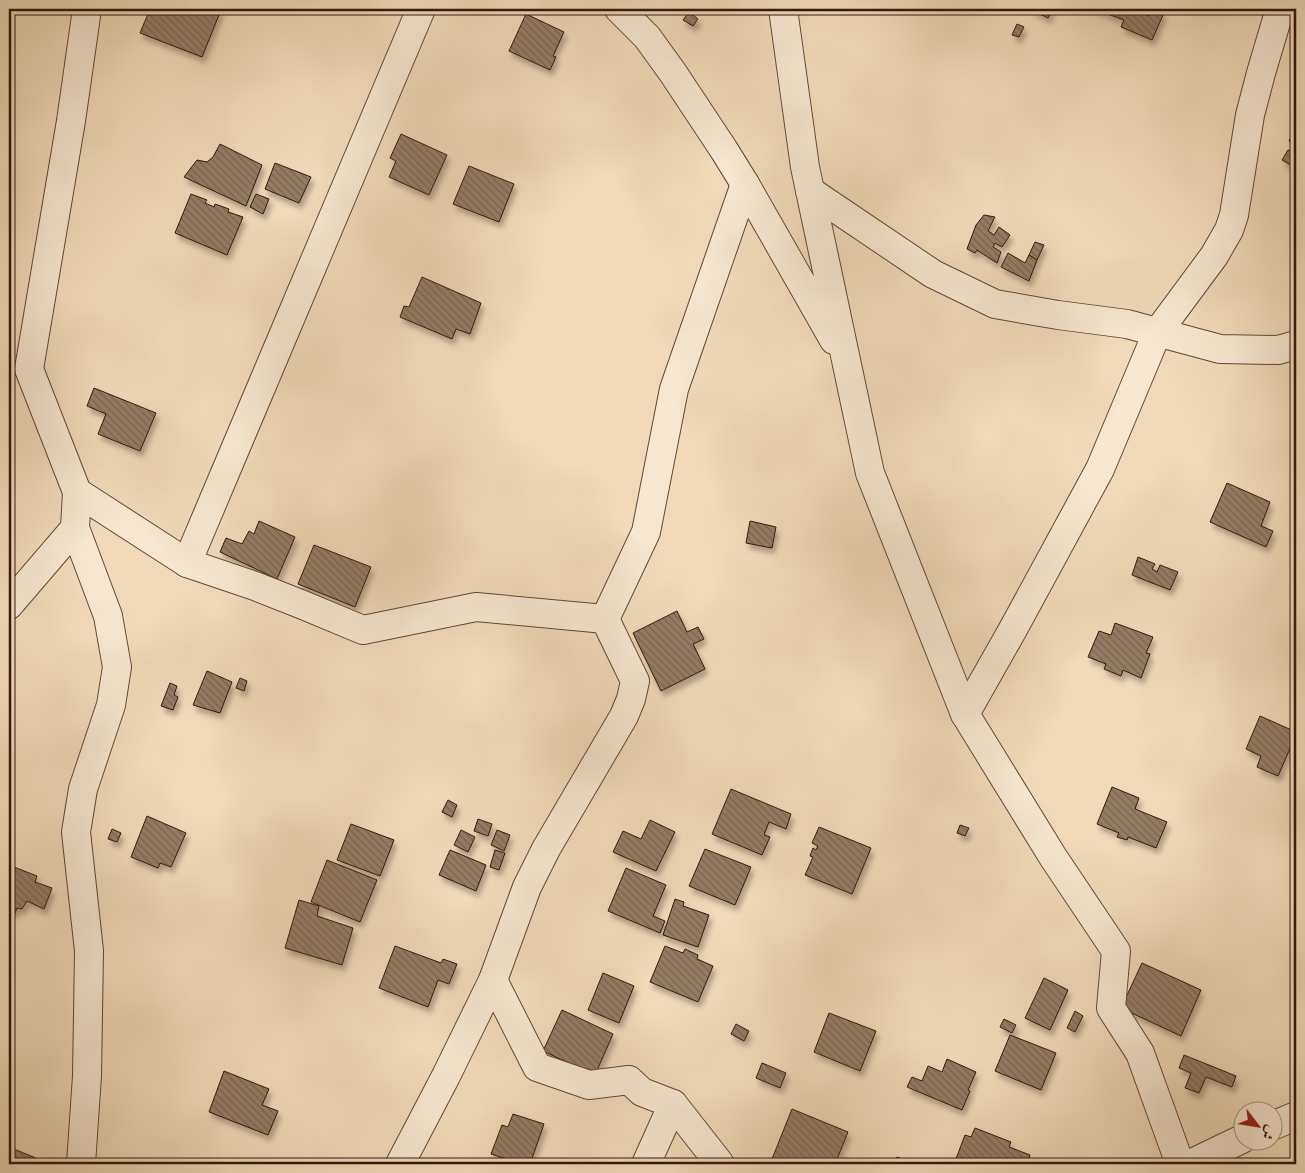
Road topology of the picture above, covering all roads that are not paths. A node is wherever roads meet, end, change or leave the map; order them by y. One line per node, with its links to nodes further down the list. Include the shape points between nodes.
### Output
1 (87, 9): 11 (street, via 29,369)
2 (422, 9): 13 (street)
3 (618, 9): 6 (street, via 647,37)
4 (783, 9): 7 (street)
5 (1280, 9): 8 (street, via 1250,115 1230,230)
6 (745, 184): 10 (street); 15 (street, via 674,389 646,532)
7 (810, 191): 8 (street, via 933,274 995,304 1126,324); 10 (street)
8 (1157, 333): 9 (street, via 1220,350 1278,350); 16 (street, via 1100,470)
9 (1296, 345)
10 (846, 361): 16 (street, via 870,473)
11 (77, 492): 12 (street); 13 (street)
12 (75, 528): 14 (street); 22 (street, via 108,616 117,667 111,704 83,789 76,832 89,950 87,1076)
13 (188, 563): 15 (street, via 256,586 363,630 476,607)
14 (9, 605)
15 (605, 619): 17 (street, via 635,681 631,699 546,849)
16 (965, 714): 26 (street, via 1053,858 1116,951 1111,1008 1140,1053)
17 (493, 980): 18 (street, via 537,1067 589,1086 629,1080 642,1092); 23 (street)
18 (673, 1104): 24 (street); 25 (street)
19 (1296, 1116): 20 (street)
20 (1282, 1122)
21 (1232, 1144): 27 (street)
22 (81, 1164)
23 (400, 1164)
24 (646, 1164)
25 (720, 1164)
26 (1180, 1164)
27 (1190, 1164)

